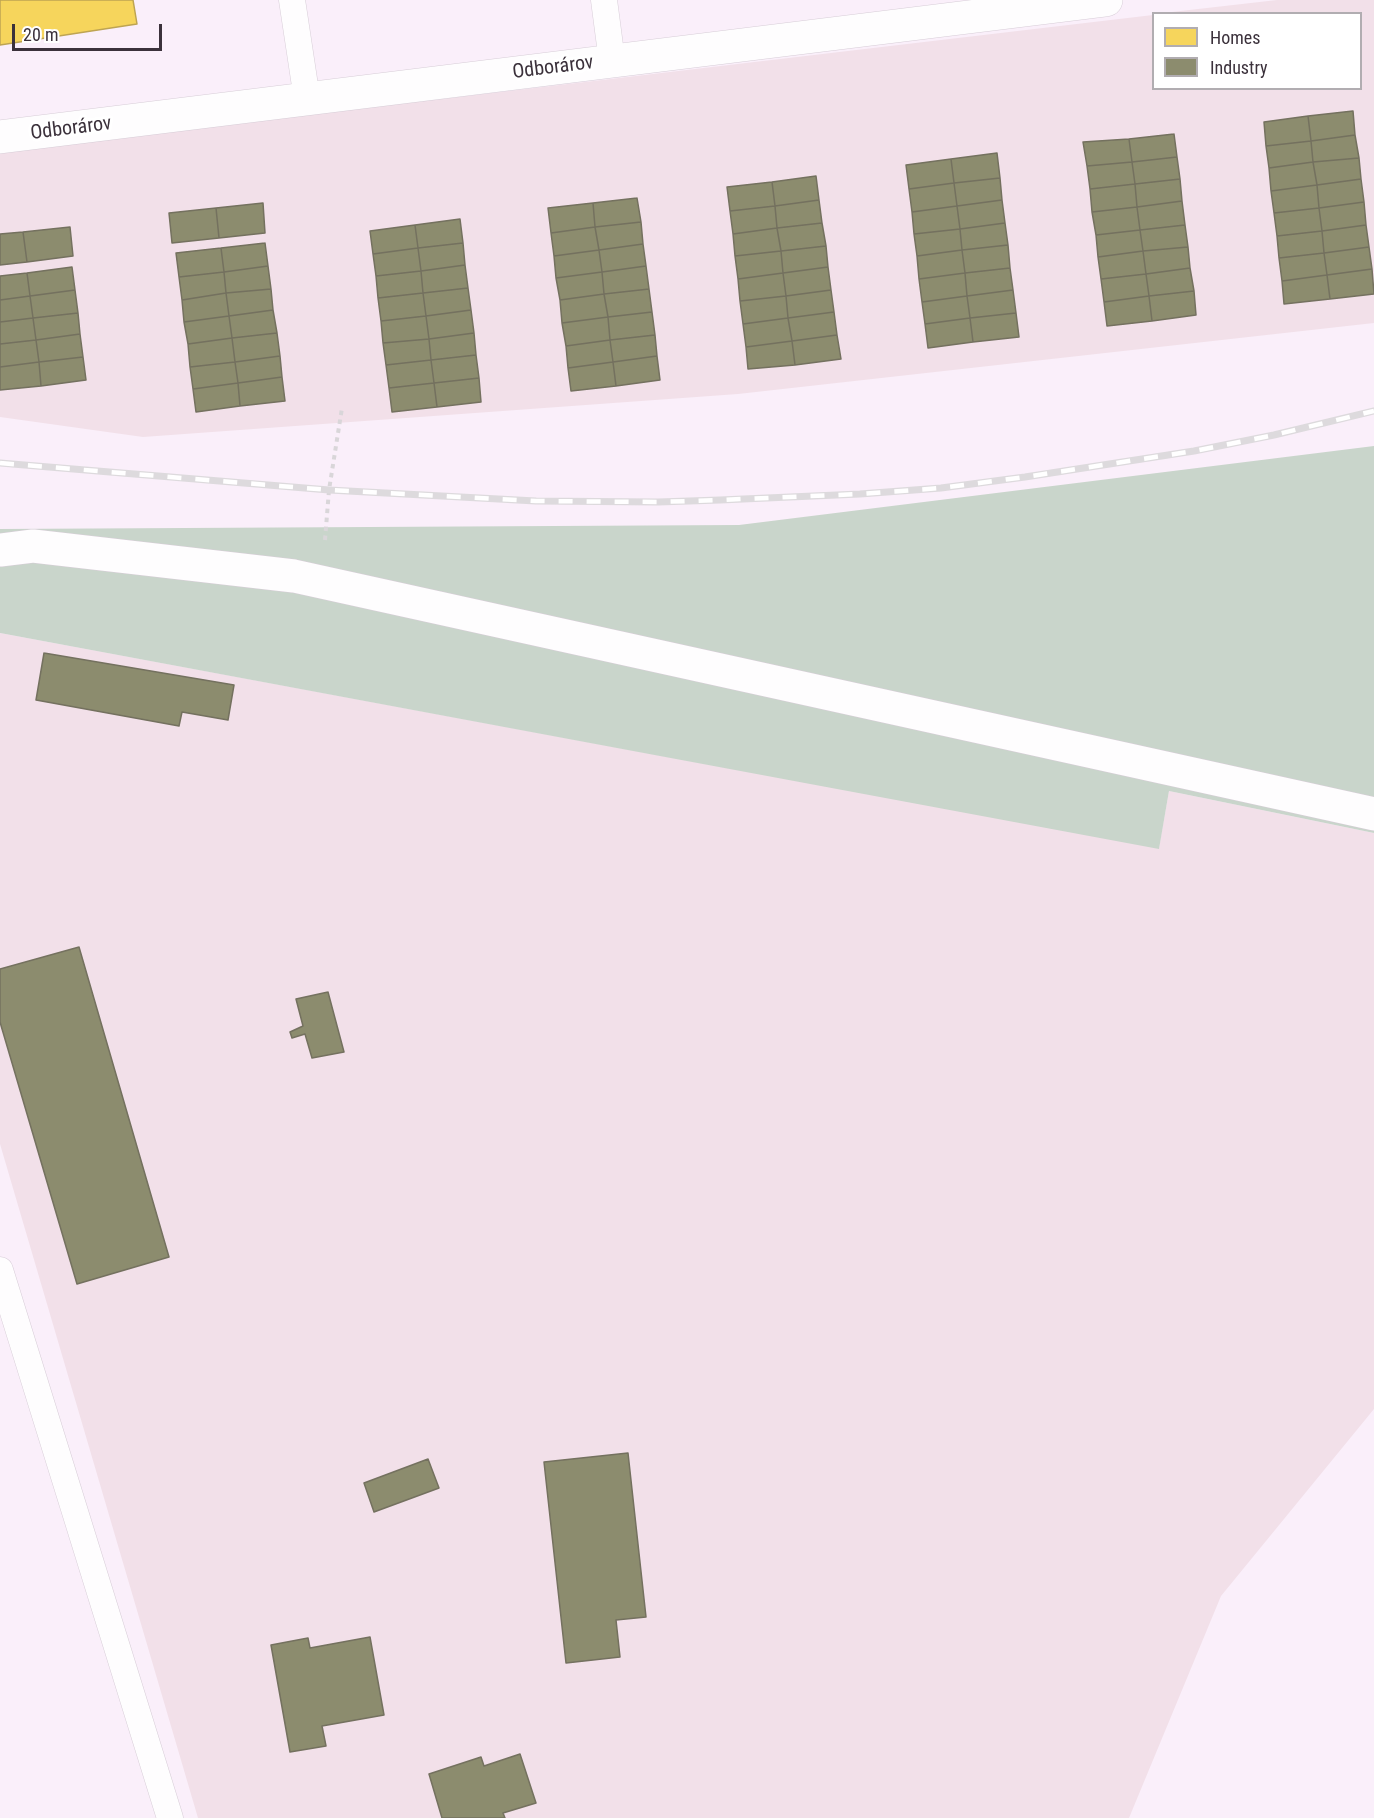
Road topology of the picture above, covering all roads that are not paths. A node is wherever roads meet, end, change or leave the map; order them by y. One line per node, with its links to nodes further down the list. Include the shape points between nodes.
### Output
1 (292, 0): 5 (lane)
2 (604, 0): 4 (lane)
3 (1106, 0): 4 (street, Odborárov)
4 (612, 61): 5 (street, Odborárov)
5 (307, 99): 6 (street, Odborárov)
6 (0, 137)
7 (0, 550): 8 (street, via 33,546 294,576)
8 (1374, 814)
9 (0, 1270): 10 (lane)
10 (170, 1818)

